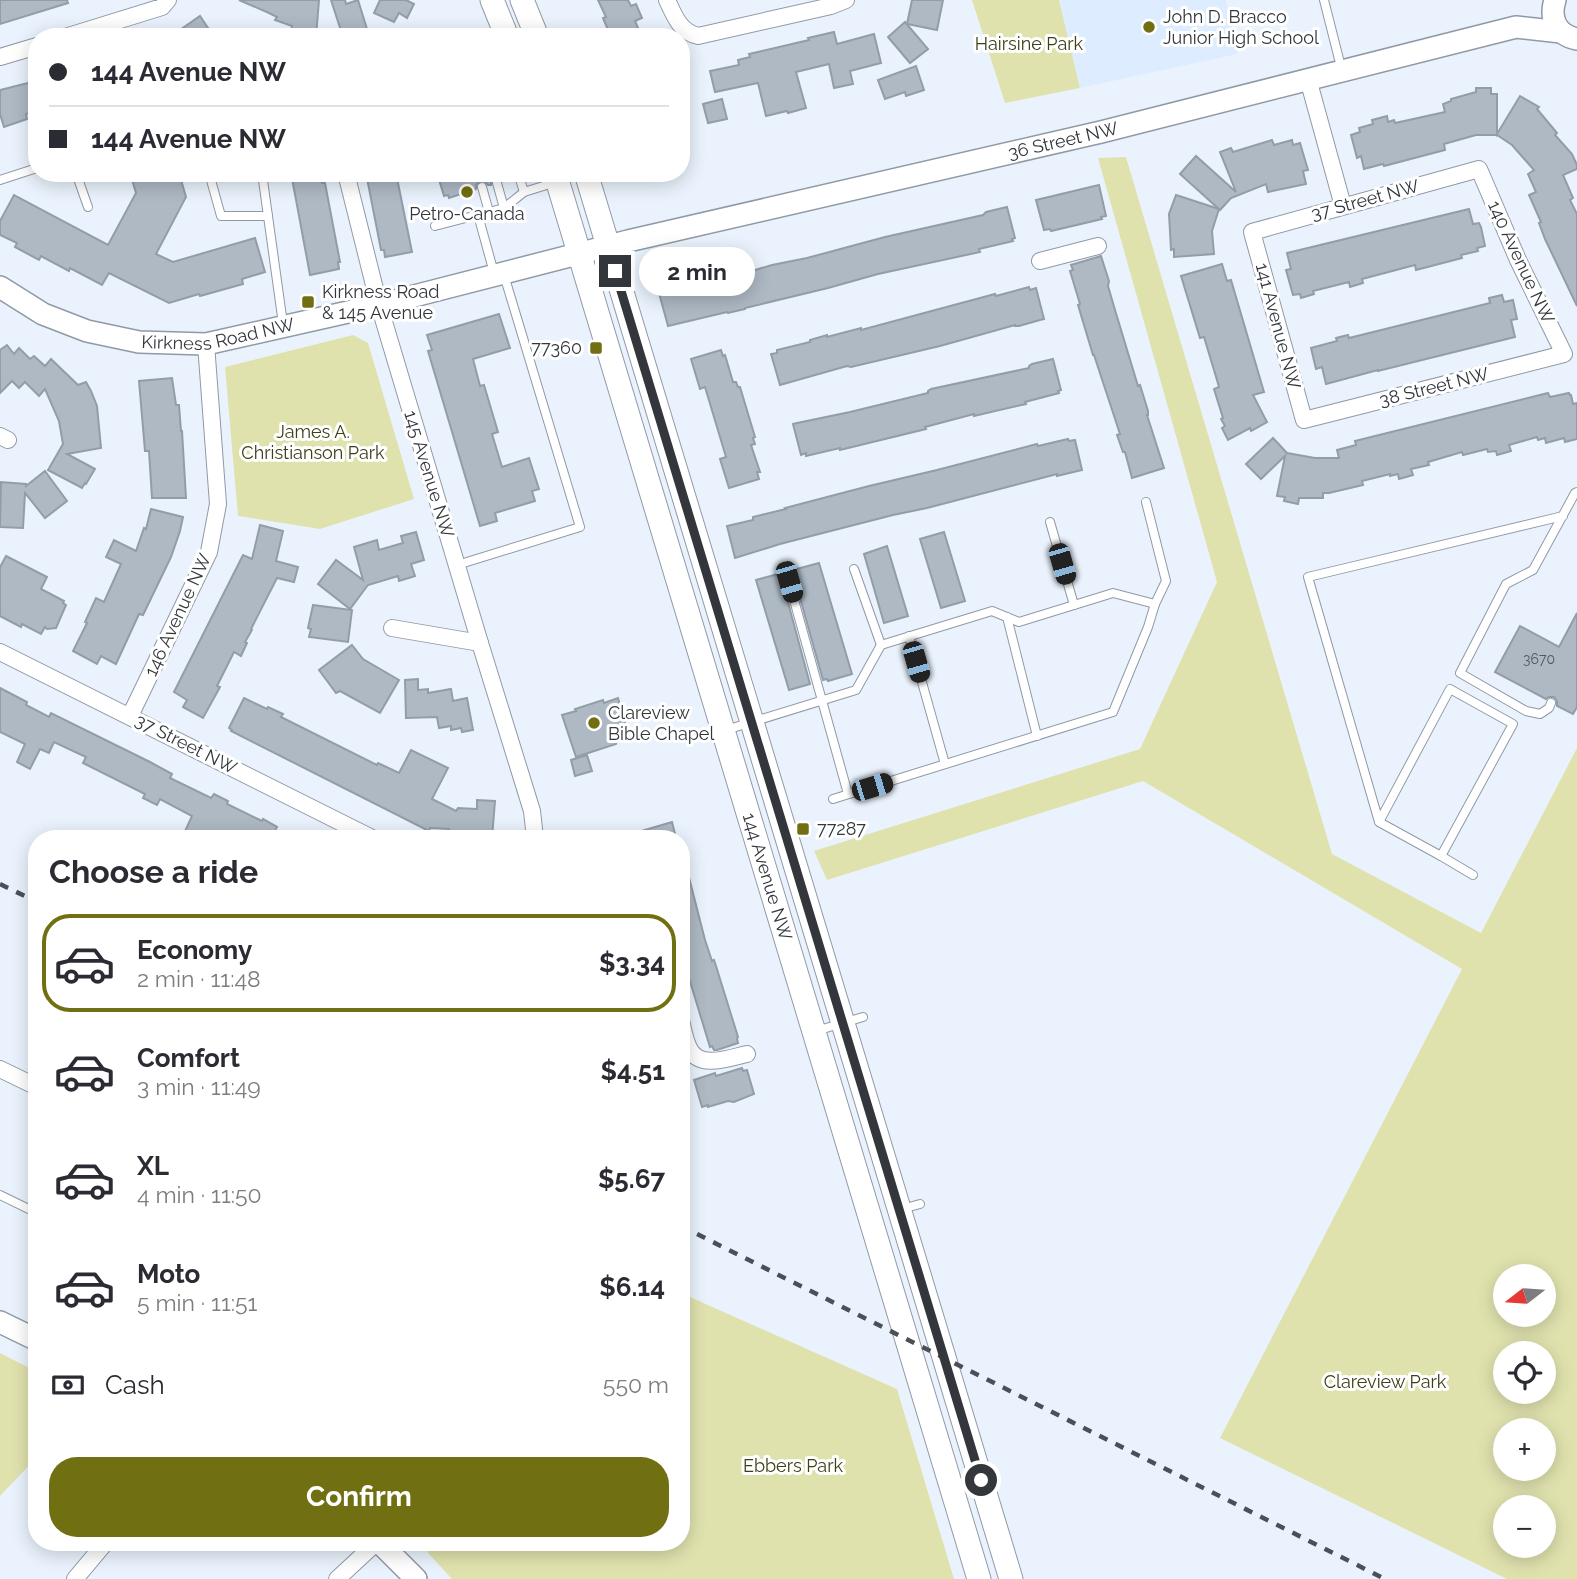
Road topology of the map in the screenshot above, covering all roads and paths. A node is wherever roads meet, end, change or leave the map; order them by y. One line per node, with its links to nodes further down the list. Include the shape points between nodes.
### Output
1 (168, 0): 9 (street, via 162,7)
2 (492, 0): 10 (main road)
3 (522, 0): 11 (main road)
4 (667, 0): 12 (street)
5 (846, 0): 13 (street, via 706,35)
6 (1324, 0): 17 (lane)
7 (1555, 0): 8 (street, 36 Street NW); 14 (street, via 1555,25)
8 (1516, 27): 14 (street, 36 Street NW); 17 (street, 36 Street NW)
9 (94, 28)
10 (504, 28)
11 (533, 28)
12 (684, 28)
13 (690, 33)
14 (1571, 39)
15 (28, 49): 16 (street)
16 (0, 57)
17 (1342, 71): 18 (street, 36 Street NW)
18 (1308, 79): 33 (street); 41 (street, 36 Street NW)
19 (1479, 169): 33 (street, 37 Street NW); 50 (street, 140 Avenue NW)
20 (28, 172): 21 (lane)
21 (0, 180)
22 (79, 182): 34 (lane)
23 (212, 182): 38 (lane, via 221,216)
24 (263, 182): 38 (lane)
25 (348, 182): 47 (street, 145 Avenue NW)
26 (521, 182): 32 (lane)
27 (547, 182): 32 (lane)
28 (557, 182): 43 (main road, 144 Avenue NW)
29 (589, 182): 41 (main road, 144 Avenue NW)
30 (497, 183): 35 (lane)
31 (482, 187): 36 (lane)
32 (524, 192): 35 (lane)
33 (1343, 206): 40 (street, 37 Street NW)
34 (88, 207)
35 (504, 208): 36 (lane)
36 (489, 212): 37 (lane)
37 (478, 215): 39 (lane); 45 (lane)
38 (268, 216): 48 (lane)
39 (435, 226)
40 (1252, 232): 51 (street, 141 Avenue NW)
41 (608, 246): 43 (street, Kirkness Road NW); 72 (main road, 144 Avenue NW)
42 (1098, 246): 44 (street)
43 (579, 254): 45 (street, Kirkness Road NW); 73 (main road, 144 Avenue NW)
44 (1040, 261)
45 (499, 275): 47 (street, Kirkness Road NW); 56 (lane, via 580,527)
46 (0, 287): 49 (street, Kirkness Road NW, via 43,314 87,331 139,342)
47 (379, 305): 48 (street, Kirkness Road NW); 56 (street, 145 Avenue NW)
48 (284, 327): 49 (street, Kirkness Road NW)
49 (206, 344): 71 (street, 146 Avenue NW, via 218,504 209,552)
50 (1564, 354): 51 (street, 38 Street NW)
51 (1304, 420)
52 (1577, 492): 54 (lane)
53 (1146, 502): 59 (lane, via 1166,581)
54 (1563, 516): 67 (lane, via 1533,570 1506,584); 78 (lane, via 1308,577)
55 (1050, 522): 60 (lane)
56 (457, 565): 64 (street, 145 Avenue NW)
57 (854, 569): 65 (lane)
58 (789, 582): 69 (lane)
59 (1155, 604): 60 (lane, via 1113,593); 74 (lane, via 1113,712)
60 (1074, 605): 61 (lane, via 1018,622)
61 (1007, 617): 63 (lane, via 992,611); 74 (lane)
62 (391, 628): 64 (street)
63 (909, 636): 65 (lane); 75 (lane)
64 (480, 643): 80 (street, 145 Avenue NW)
65 (881, 645): 69 (lane, via 856,690)
66 (0, 652): 71 (street, 37 Street NW)
67 (1460, 673): 68 (lane); 70 (lane, via 1526,710 1540,713)
68 (1450, 689): 78 (lane); 81 (lane, via 1513,724)
69 (823, 700): 72 (lane); 76 (lane)
70 (1551, 703)
71 (130, 716): 79 (street, 37 Street NW)
72 (752, 723): 73 (lane); 83 (main road, 144 Avenue NW)
73 (723, 730): 84 (main road, 144 Avenue NW)
74 (1037, 736): 75 (lane)
75 (946, 764): 76 (lane)
76 (848, 794): 77 (lane)
77 (833, 799)
78 (1379, 821): 81 (lane)
79 (356, 830)
80 (534, 830)
81 (1441, 856): 82 (lane)
82 (1473, 875)
83 (853, 1020): 84 (lane); 100 (main road, 144 Avenue NW)
84 (813, 1031): 99 (main road, 144 Avenue NW)
85 (690, 1052): 86 (street, via 711,1062)
86 (747, 1054)
87 (0, 1069): 88 (street)
88 (28, 1083)
89 (0, 1195): 90 (lane)
90 (28, 1209)
91 (0, 1322): 92 (street)
92 (28, 1336)
93 (98, 1551): 96 (street)
94 (368, 1551): 97 (street)
95 (387, 1551): 98 (street)
96 (75, 1579)
97 (337, 1579)
98 (416, 1579)
99 (979, 1579)
100 (1011, 1579)

